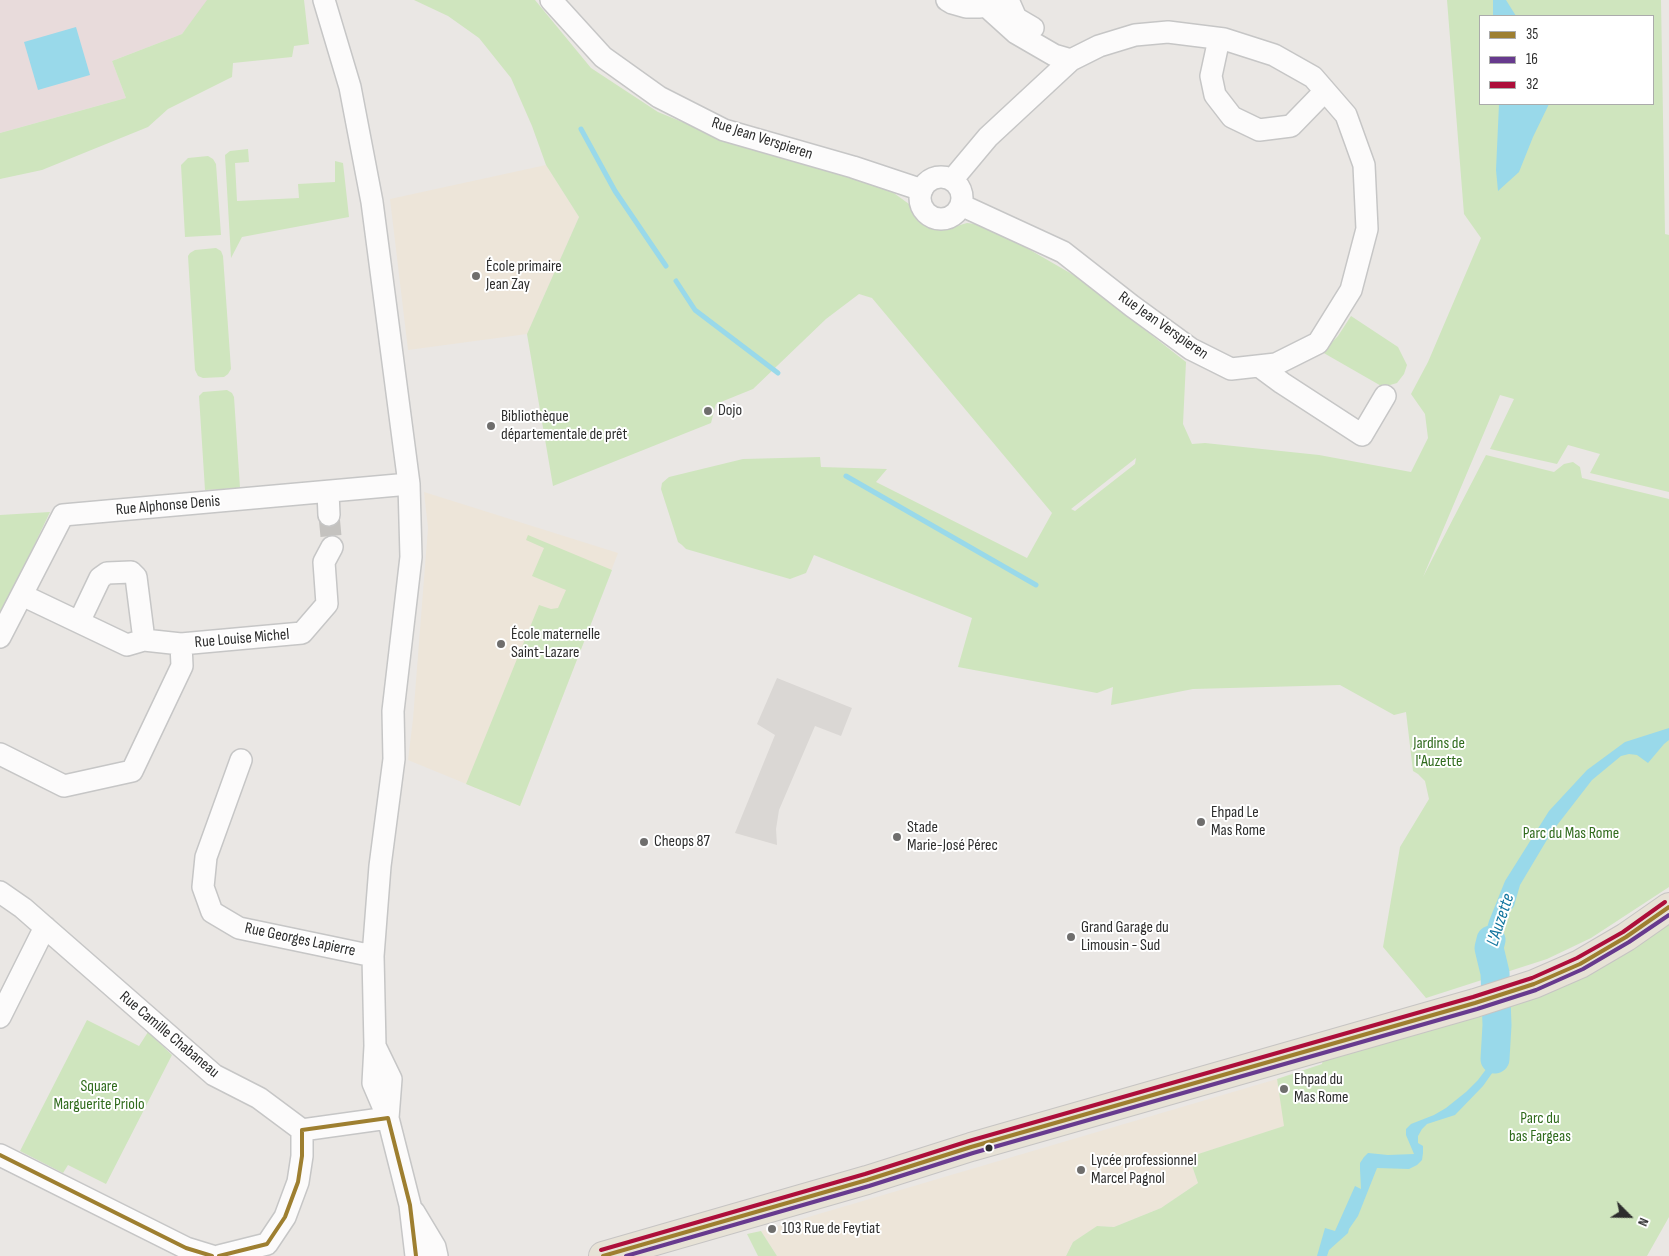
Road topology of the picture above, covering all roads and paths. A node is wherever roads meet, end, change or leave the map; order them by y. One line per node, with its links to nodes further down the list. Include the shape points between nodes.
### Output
1 (324, 0): 14 (street, via 350,87 372,202)
2 (551, 0): 10 (street, Rue Jean Verspieren, via 603,57 658,97 724,130 853,166)
3 (947, 0): 5 (street, via 966,8)
4 (1008, 0): 7 (street, via 1016,18 1062,47)
5 (990, 2): 7 (street, via 1016,33 1054,55)
6 (1219, 39): 7 (street, Rue Jean Verspieren, via 1168,32 1135,35 1099,46); 8 (street, Rue Jean Verspieren, via 1274,55 1313,78); 8 (street, via 1211,76 1214,95 1232,117 1259,130 1291,126)
7 (1071, 60): 9 (street, Rue Jean Verspieren, via 988,137)
8 (1325, 91): 12 (street, Rue Jean Verspieren, via 1346,115 1364,164 1367,230 1351,290 1318,342 1276,364)
9 (952, 180): 10 (street, via 931,180); 11 (street, via 961,191)
10 (922, 190): 11 (street, via 921,203 934,218 953,215)
11 (961, 205): 12 (street, Rue Jean Verspieren, via 1063,252 1191,349 1231,369)
12 (1259, 366): 13 (street, via 1362,435)
13 (1385, 396)
14 (409, 484): 15 (street, Rue Alphonse Denis); 28 (street, via 411,557)
15 (328, 492): 16 (street); 18 (street, Rue Alphonse Denis, via 63,515)
16 (329, 514)
17 (332, 547): 22 (street, Rue Louise Michel, via 324,562 327,604 302,633)
18 (22, 595): 19 (street, Rue Louise Michel); 20 (street, Rue Alphonse Denis)
19 (79, 622): 21 (street, Rue Louise Michel, via 127,645); 21 (street, via 100,578 108,573 131,572 136,577)
20 (0, 637)
21 (144, 640): 22 (street, Rue Louise Michel)
22 (181, 644): 23 (street, via 182,666 132,771 64,786)
23 (0, 754)
24 (241, 760): 28 (street, Rue Georges Lapierre, via 206,857 203,887 212,912 239,928)
25 (0, 892): 27 (street, Rue Camille Chabaneau)
26 (1669, 907): 38 (main road, via 1580,964 1534,984)
27 (45, 926): 29 (street); 31 (street, Rue Camille Chabaneau, via 214,1075 260,1098)
28 (373, 956): 30 (street, via 375,1046 391,1079)
29 (0, 1017)
30 (388, 1118): 31 (street); 33 (street)
31 (302, 1130): 36 (street, via 298,1182 285,1217 267,1244)
32 (0, 1156): 35 (street, via 186,1248)
33 (410, 1205): 34 (street); 37 (street)
34 (434, 1254)
35 (212, 1256)
36 (220, 1256)
37 (405, 1256)
38 (603, 1256)

